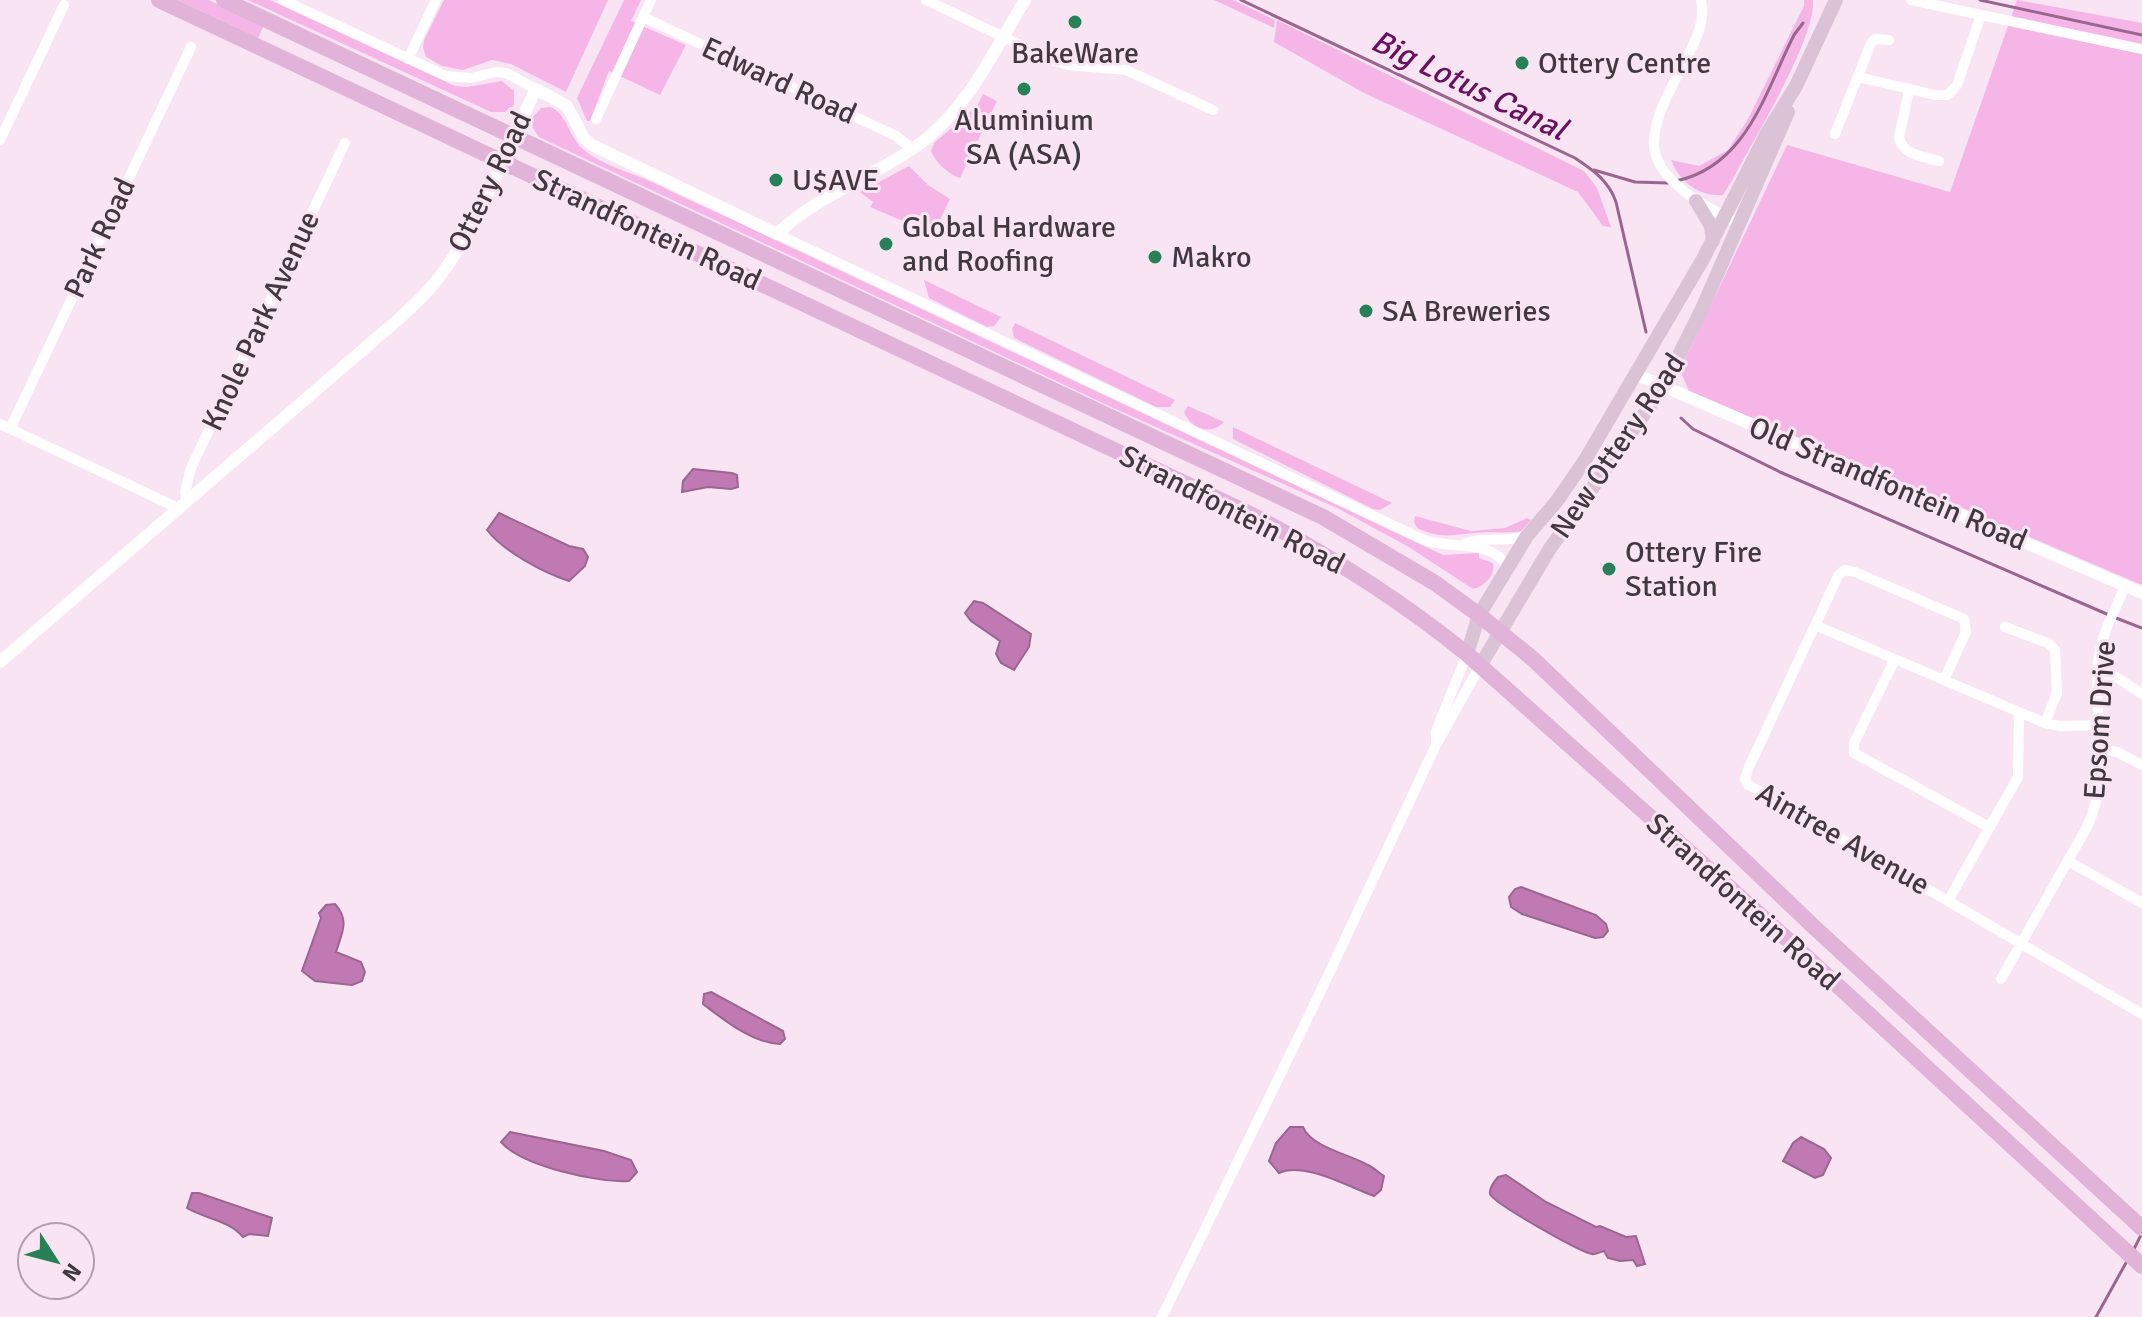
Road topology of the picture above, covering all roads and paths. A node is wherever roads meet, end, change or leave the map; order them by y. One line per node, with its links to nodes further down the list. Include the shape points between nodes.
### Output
1 (159, 0): 32 (main road, Strandfontein Road)
2 (224, 0): 27 (main road, Strandfontein Road)
3 (283, 0): 20 (street)
4 (436, 0): 20 (street)
5 (651, 0): 14 (street)
6 (926, 0): 16 (street)
7 (1025, 0): 16 (street)
8 (1701, 0): 33 (street, via 1702,26 1655,130 1655,153)
9 (1824, 0): 15 (main road)
10 (1836, 0): 15 (main road, New Ottery Road)
11 (1911, 0): 13 (street)
12 (64, 5): 28 (street)
13 (1981, 15): 19 (street); 23 (street, via 1953,93)
14 (643, 17): 25 (street); 30 (street, Edward Road, via 896,136)
15 (1821, 31): 34 (main road, New Ottery Road, via 1767,133)
16 (1002, 37): 24 (street, via 1060,63 1126,70); 30 (street, via 959,104)
17 (1889, 40): 21 (street, via 1873,40)
18 (191, 47): 39 (street, Park Road)
19 (2142, 49)
20 (408, 59): 22 (street, via 457,78 506,73)
21 (1858, 77): 23 (street); 26 (street)
22 (536, 89): 27 (street, Ottery Road); 35 (street, Ottery Road, via 567,106 592,145)
23 (1909, 90): 31 (street, via 1901,145)
24 (1213, 110)
25 (596, 119)
26 (1835, 134)
27 (512, 138): 32 (street, Ottery Road); 46 (main road, Strandfontein Road, via 1323,517 1401,561)
28 (0, 140)
29 (345, 143): 40 (street, Knole Park Avenue, via 191,468)
30 (912, 149): 35 (street)
31 (1939, 161)
32 (500, 162): 40 (street, Ottery Road, via 454,256 427,291); 50 (main road, Strandfontein Road, via 1250,514 1360,575)
33 (1696, 201): 34 (street); 36 (main road, via 1712,227)
34 (1732, 220): 36 (main road, New Ottery Road); 38 (main road, New Ottery Road, via 1701,311)
35 (777, 234): 42 (street, Strandfontein Road, via 1422,539)
36 (1713, 241): 37 (main road, New Ottery Road)
37 (1635, 374): 38 (street, Old Strandfontein Road); 41 (main road, New Ottery Road, via 1571,484)
38 (1663, 387): 44 (street, Old Strandfontein Road); 49 (main road, New Ottery Road, via 1549,550)
39 (5, 427): 40 (street)
40 (182, 505): 52 (street, Ottery Road)
41 (1527, 536): 42 (street, Strandfontein Road); 43 (main road, New Ottery Road)
42 (1459, 546): 43 (street, Strandfontein Road, via 1492,551)
43 (1508, 568): 46 (main road, New Ottery Road)
44 (2125, 586): 45 (street, Old Strandfontein Road); 54 (street, Epsom Drive, via 2101,647)
45 (2142, 593)
46 (1479, 615): 49 (main road, Strandfontein Road); 50 (main road, New Ottery Road)
47 (1817, 626): 51 (street); 55 (street, via 1841,572 1855,572 1964,619 1966,632); 65 (street, Aintree Avenue, via 1749,767 1747,784)
48 (2005, 627): 58 (street, via 2055,650 2057,693)
49 (1499, 632): 53 (main road, New Ottery Road); 70 (main road, Strandfontein Road)
50 (1467, 654): 53 (main road, Strandfontein Road); 60 (street, via 1436,731)
51 (1895, 659): 55 (street); 63 (street, via 1854,753)
52 (0, 662)
53 (1480, 666): 60 (street); 71 (main road, Strandfontein Road)
54 (2098, 674): 56 (street, via 2116,677); 59 (street, Epsom Drive)
55 (1944, 680): 57 (street)
56 (2142, 694)
57 (2019, 712): 58 (street); 63 (street, via 2018,777)
58 (2045, 723): 59 (street)
59 (2101, 725): 61 (street, Epsom Drive)
60 (1436, 745): 72 (street)
61 (2102, 749): 62 (street); 64 (street, Epsom Drive, via 2097,803)
62 (2142, 765)
63 (1989, 827): 65 (street)
64 (2068, 861): 66 (street); 67 (street, Epsom Drive)
65 (1948, 901): 67 (street, Aintree Avenue)
66 (2142, 903)
67 (2020, 943): 68 (street, Epsom Drive); 69 (street, Aintree Avenue)
68 (2001, 979)
69 (2142, 1014)
70 (2137, 1223)
71 (2142, 1266)
72 (1162, 1317)

